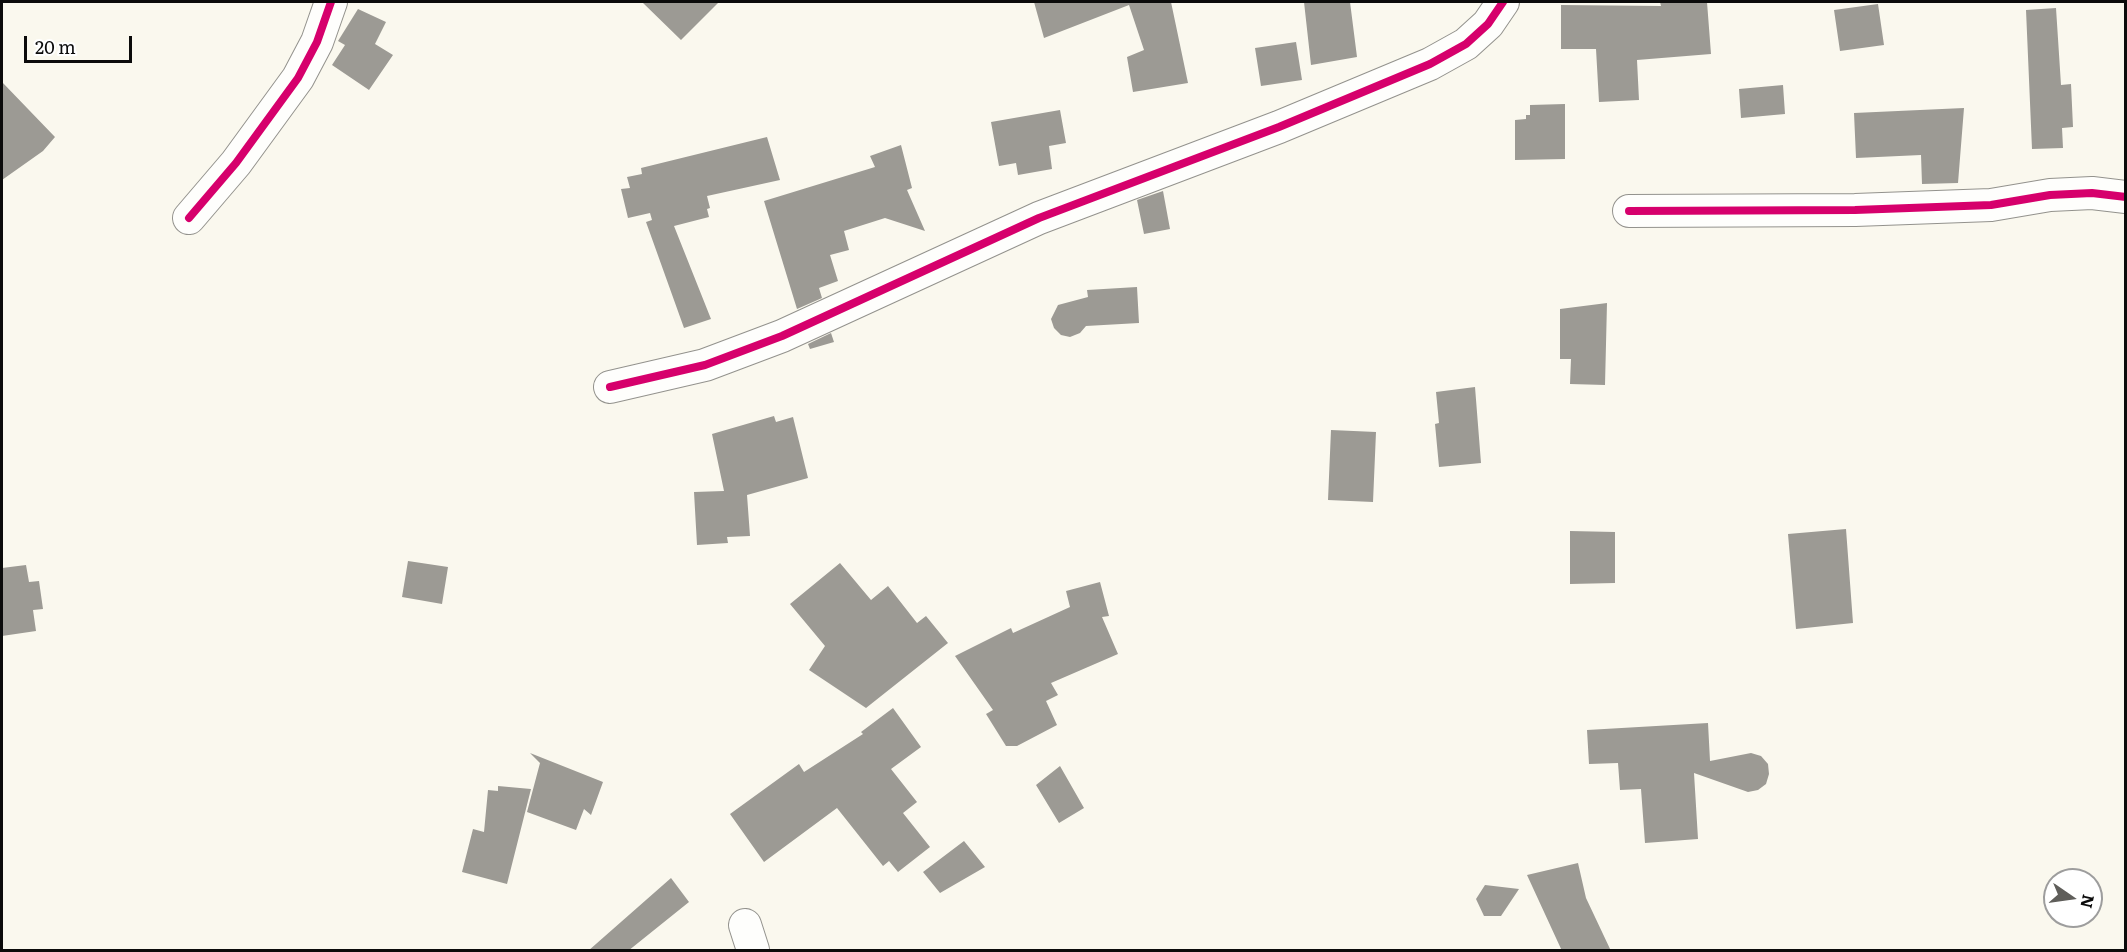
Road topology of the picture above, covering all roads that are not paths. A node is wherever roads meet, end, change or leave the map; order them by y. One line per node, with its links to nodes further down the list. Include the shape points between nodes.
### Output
1 (331, 2): 5 (street, via 317,42 298,78 236,163)
2 (1503, 2): 6 (street, via 1488,24 1466,44 1430,64 1279,127 1039,218 782,336 705,365)
3 (2126, 197): 4 (street, via 2092,193 2050,195 1991,205 1855,210)
4 (1629, 211)
5 (189, 218)
6 (610, 387)

